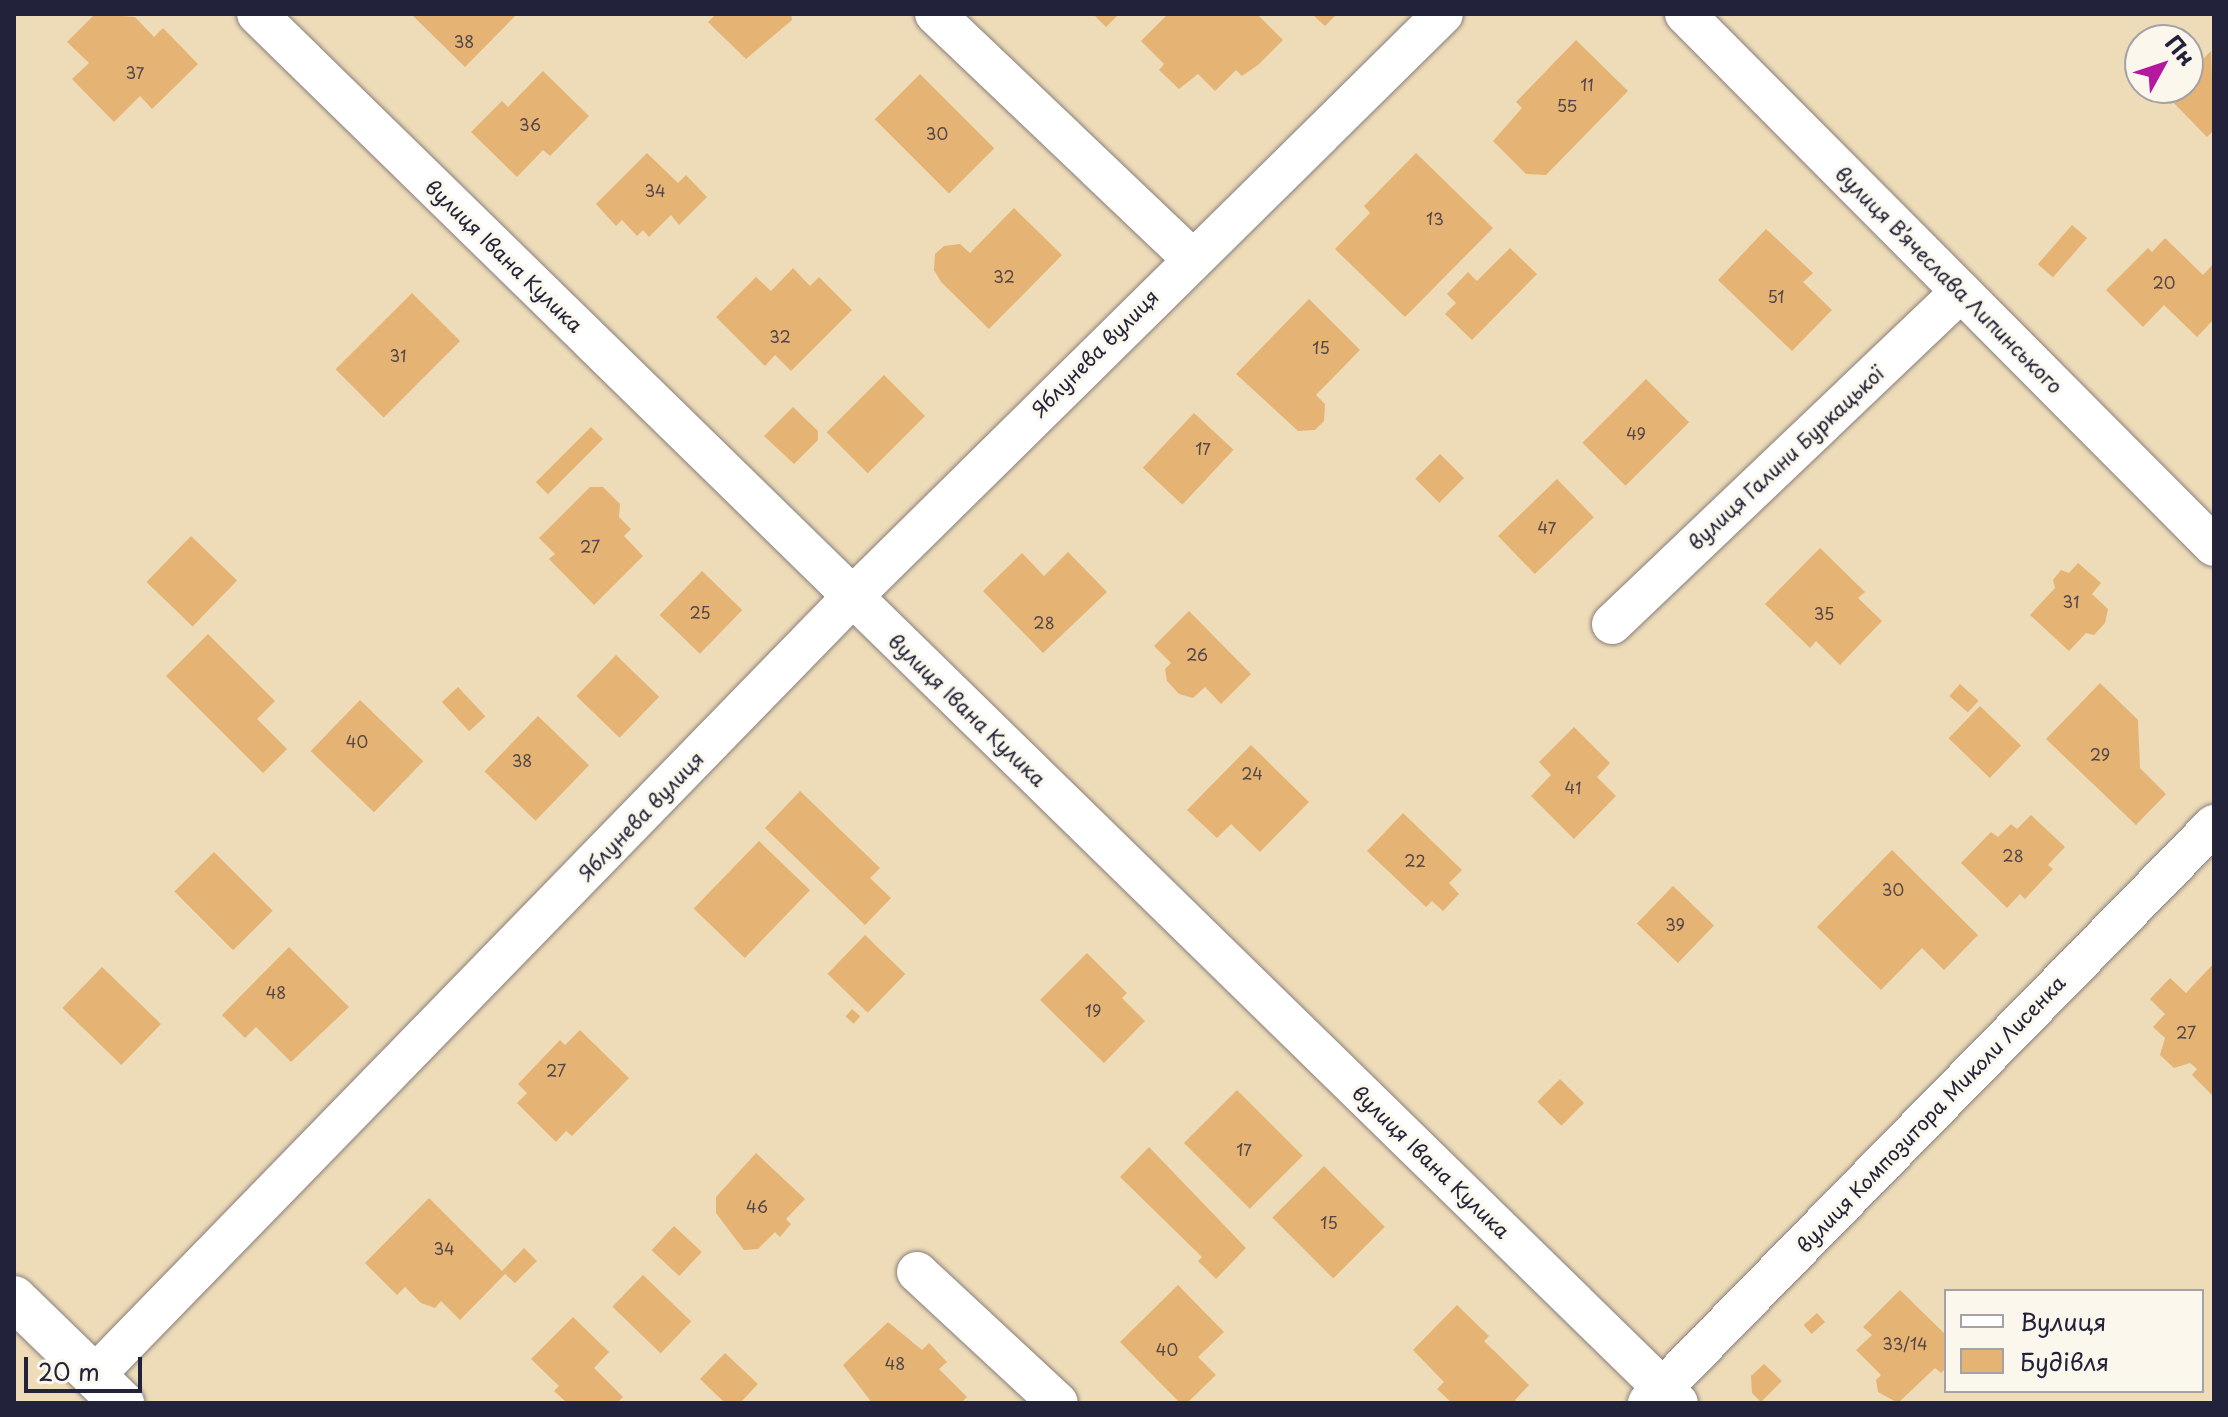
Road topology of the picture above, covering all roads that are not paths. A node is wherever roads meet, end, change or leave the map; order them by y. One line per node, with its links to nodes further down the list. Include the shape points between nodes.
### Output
1 (257, 14): 8 (street, вулиця Івана Кулика)
2 (935, 14): 5 (street)
3 (1443, 14): 5 (street, Яблунева вулиця)
4 (1685, 14): 6 (street, вулиця Вʼячеслава Липинського)
5 (1191, 258): 8 (street, Яблунева вулиця)
6 (1961, 292): 7 (street, вулиця Вʼячеслава Липинського); 9 (street, вулиця Галини Буркацької)
7 (2214, 546)
8 (852, 597): 13 (street, Яблунева вулиця); 14 (street, вулиця Івана Кулика)
9 (1612, 624)
10 (2214, 825): 14 (street, вулиця Композитора Миколи Лисенка)
11 (917, 1272): 15 (street)
12 (14, 1298): 13 (main road)
13 (108, 1390)
14 (1663, 1398)
15 (1058, 1403)

